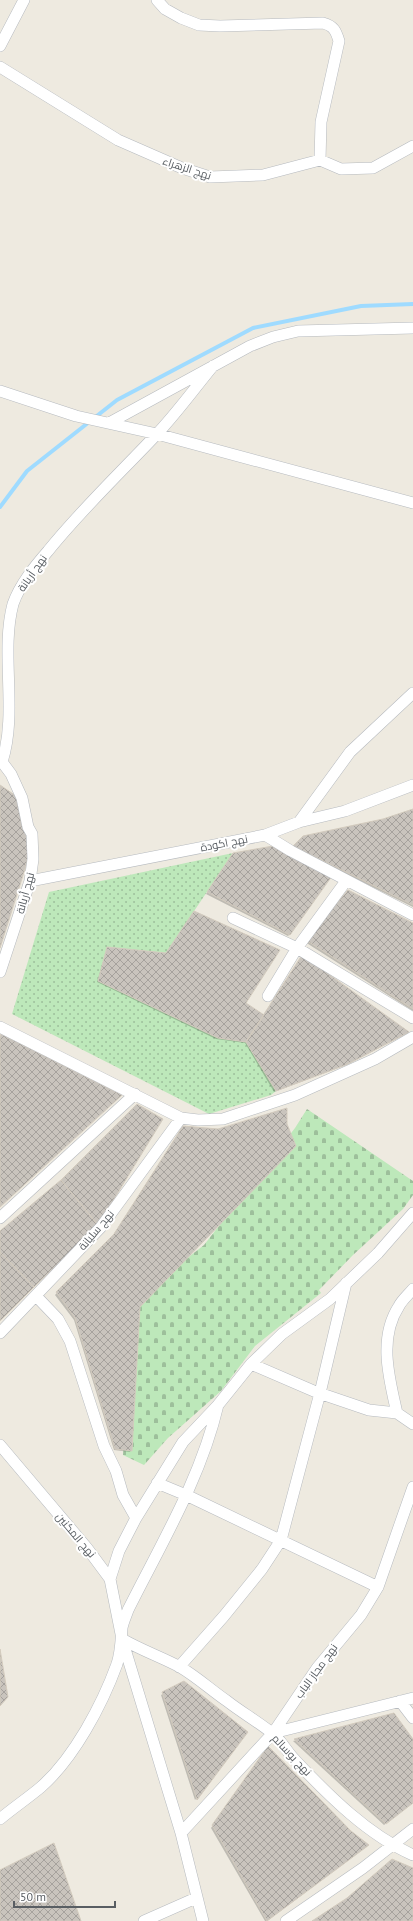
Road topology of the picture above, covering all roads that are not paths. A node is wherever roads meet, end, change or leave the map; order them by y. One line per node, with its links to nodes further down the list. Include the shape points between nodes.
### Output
1 (24, 0): 3 (street)
2 (157, 0): 6 (street, via 175,15 199,24 220,26 323,23 336,30 339,41 321,122)
3 (0, 46)
4 (0, 67): 6 (street, نهج الزهراء, via 118,140 176,166 210,177 263,175)
5 (413, 146): 6 (street, via 374,168 341,169)
6 (320, 160)
7 (413, 328): 8 (street, via 298,331 250,346)
8 (213, 366): 10 (street); 11 (street, نهج أريانة)
9 (0, 391): 10 (street, via 45,407)
10 (109, 423): 11 (street)
11 (157, 434): 12 (street); 14 (street, نهج أريانة, via 66,529 19,590 10,622 7,658 7,747)
12 (413, 503)
13 (413, 693): 16 (street, via 350,752)
14 (1, 763): 18 (street, نهج أريانة, via 11,774 22,798 32,834 33,859)
15 (413, 785): 16 (street, نهج اكودة, via 345,811)
16 (299, 822): 17 (street, نهج اكودة)
17 (265, 835): 18 (street, نهج اكودة); 19 (street)
18 (30, 881): 23 (street, نهج أريانة)
19 (346, 881): 20 (street); 22 (street)
20 (413, 915)
21 (233, 918): 22 (street)
22 (297, 948): 24 (street); 25 (street)
23 (0, 972)
24 (268, 996)
25 (413, 1018)
26 (0, 1027): 28 (street)
27 (413, 1037): 29 (street, via 374,1059 289,1098 223,1119)
28 (135, 1094): 29 (street); 31 (street)
29 (181, 1118): 34 (street, نهج سليانة, via 101,1227)
30 (413, 1213): 32 (street, via 378,1253)
31 (0, 1218)
32 (346, 1283): 36 (street, via 330,1299 282,1334); 37 (street)
33 (413, 1289): 39 (street, via 399,1306 390,1327 386,1348)
34 (36, 1296): 35 (street, نهج سليانة); 45 (street, via 58,1319 70,1341 104,1446 116,1471 123,1495)
35 (0, 1333)
36 (251, 1364): 37 (street); 38 (street)
37 (320, 1393): 39 (street, via 369,1410); 46 (street)
38 (218, 1405): 42 (street, via 183,1442); 44 (street, via 211,1435)
39 (397, 1413): 40 (street)
40 (413, 1424)
41 (0, 1445): 47 (street, نهج المكنين)
42 (157, 1483): 44 (street); 45 (street)
43 (413, 1487): 48 (street, نهج مجاز الباب)
44 (186, 1494): 46 (street); 49 (street, via 128,1610 122,1627)
45 (136, 1518): 47 (street, via 119,1551)
46 (281, 1540): 48 (street); 50 (street, via 262,1569)
47 (110, 1579): 49 (street, نهج المكنين)
48 (378, 1587): 54 (street, نهج مجاز الباب, via 361,1615 317,1668)
49 (122, 1639): 50 (street, نهج بوسالم); 55 (street, via 117,1662 108,1684 71,1754 41,1786); 57 (street, نهج المكنين)
50 (179, 1667): 54 (street, نهج بوسالم, via 210,1686 225,1700)
51 (413, 1698): 52 (street)
52 (400, 1701): 53 (street); 54 (street)
53 (413, 1718)
54 (273, 1733): 57 (street, نهج مجاز الباب); 58 (street, نهج بوسالم, via 295,1760 339,1803)
55 (0, 1819)
56 (413, 1828): 58 (street)
57 (181, 1833): 60 (street, نهج المكنين)
58 (392, 1846): 59 (street, نهج بوسالم); 63 (street)
59 (413, 1855)
60 (196, 1898): 61 (street); 62 (street, نهج المكنين)
61 (144, 1921)
62 (203, 1921)
63 (286, 1921)

